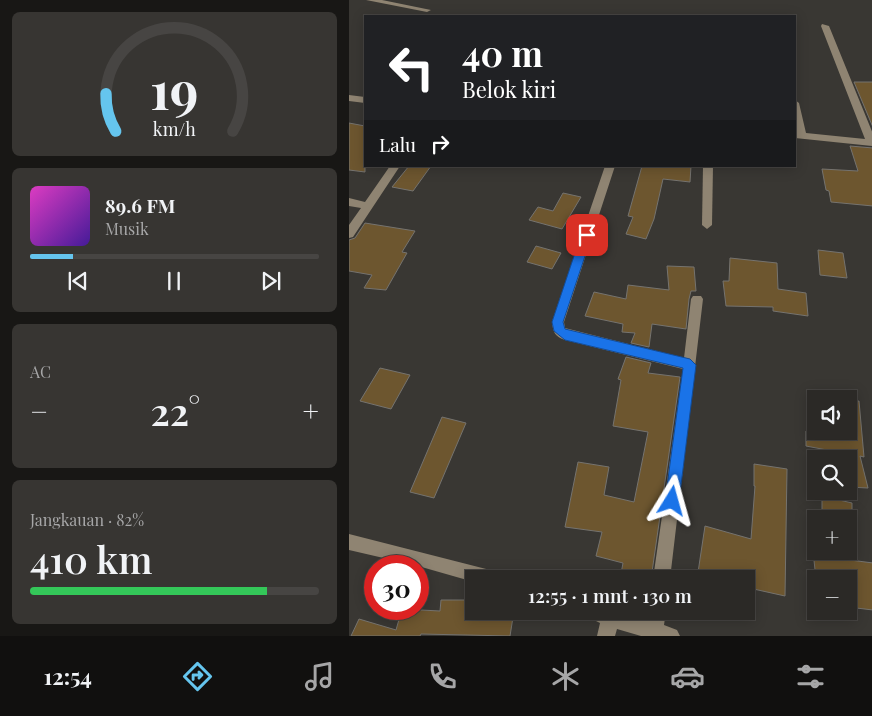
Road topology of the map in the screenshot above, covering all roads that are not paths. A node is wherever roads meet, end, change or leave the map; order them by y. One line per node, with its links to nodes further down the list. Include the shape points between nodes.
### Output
1 (370, 0): 2 (street)
2 (427, 10)
3 (825, 26): 8 (street)
4 (349, 98): 5 (street)
5 (364, 100)
6 (796, 112): 7 (street)
7 (799, 135): 8 (street)
8 (872, 143)
9 (394, 167): 13 (street)
10 (610, 167): 17 (street, via 558,322 559,331)
11 (708, 167): 14 (street)
12 (349, 202): 13 (street)
13 (367, 206): 15 (street)
14 (707, 225)
15 (349, 234)
16 (697, 299): 17 (street)
17 (690, 365): 19 (street)
18 (349, 542): 20 (street)
19 (662, 570)
20 (465, 572)
21 (603, 620): 25 (street)
22 (620, 620): 24 (street)
23 (656, 620): 24 (street)
24 (654, 631): 26 (street)
25 (606, 636)
26 (671, 636)

